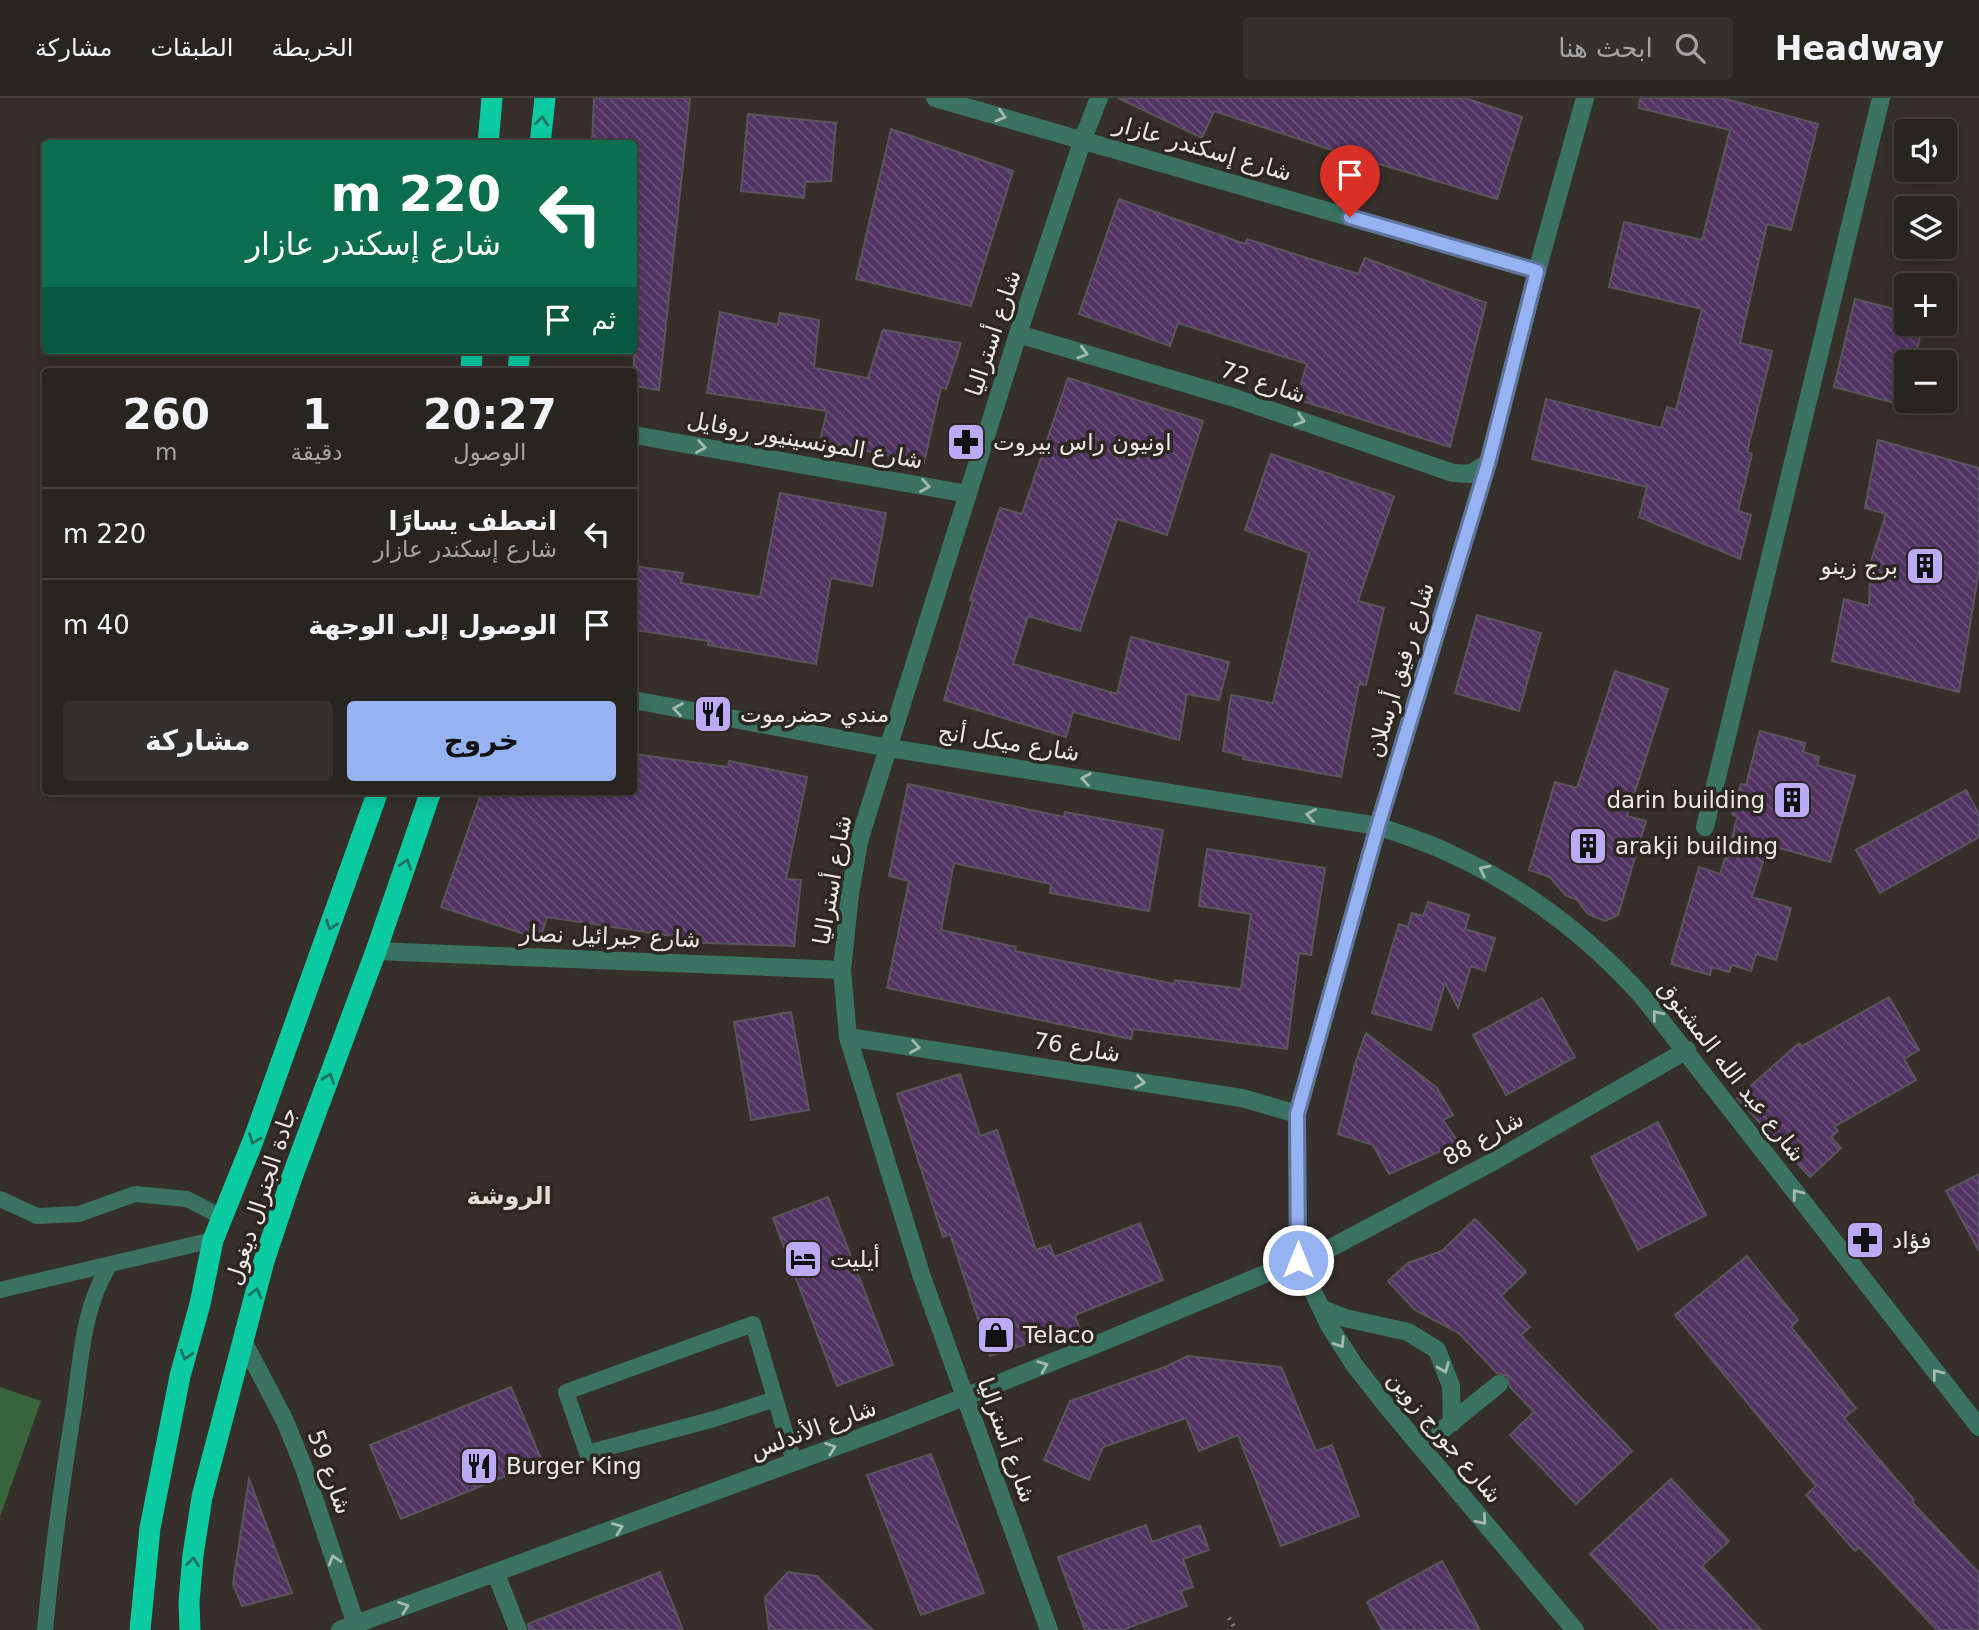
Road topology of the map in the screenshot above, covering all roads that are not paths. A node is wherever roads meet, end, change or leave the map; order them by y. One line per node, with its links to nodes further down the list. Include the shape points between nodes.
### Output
1 (492, 98): 8 (highway)
2 (545, 98): 9 (highway, one-way to 2)
3 (935, 98): 7 (street, شارع إسكندر عازار, one-way to 7)
4 (1099, 98): 7 (street, شارع أستراليا)
5 (1586, 98): 10 (street, شارع رفيق أرسلان)
6 (1881, 98): 20 (street)
7 (1083, 139): 10 (street, شارع إسكندر عازار); 11 (street, شارع أستراليا)
8 (488, 140)
9 (540, 140)
10 (1537, 271): 13 (street, شارع رفيق أرسلان)
11 (1018, 334): 13 (street, شارع 72, one-way to 13, via 1235,398 1453,473 1470,474); 14 (street, شارع أستراليا)
12 (637, 436): 14 (street, شارع المونسينيور روفايل, one-way to 14)
13 (1488, 463): 19 (street, شارع رفيق أرسلان)
14 (968, 494): 16 (street, شارع أستراليا)
15 (637, 701): 16 (street, شارع ميكل أنج, one-way to 15)
16 (890, 748): 19 (street, شارع ميكل أنج, one-way to 16); 22 (street, شارع أستراليا, via 859,842)
17 (377, 795): 27 (highway, جادة الجنرال ديغول, one-way to 27)
18 (430, 795): 21 (highway, جادة الجنرال ديغول, one-way to 18)
19 (1378, 826): 24 (street, شارع عبد الله المشنوق, one-way to 19, via 1612,962 1533,900 1448,852); 25 (street, شارع رفيق أرسلان)
20 (1705, 827)
21 (376, 951): 22 (street, شارع جبرائيل نصار); 33 (highway, جادة الجنرال ديغول, one-way to 21, via 292,1177)
22 (842, 970): 23 (street, شارع أستراليا)
23 (848, 1037): 25 (street, شارع 76, one-way to 25, via 1242,1098); 35 (street, شارع أستراليا, via 922,1277)
24 (1687, 1050): 29 (street, شارع 88, via 1372,1228); 38 (street, شارع عبد الله المشنوق, one-way to 24)
25 (1297, 1114): 29 (street, شارع رفيق أرسلان)
26 (0, 1199): 27 (lane, via 37,1216 79,1214 135,1194 187,1199)
27 (222, 1217): 28 (highway, جادة الجنرال ديغول)
28 (213, 1240): 30 (lane); 44 (highway, جادة الجنرال ديغول, one-way to 44, via 150,1528)
29 (1298, 1260): 32 (street, شارع جورج زوين); 35 (street, شارع الأندلس, one-way to 29)
30 (110, 1264): 31 (lane); 43 (lane, via 87,1319)
31 (0, 1290)
32 (1322, 1309): 37 (street, one-way to 37, via 1408,1332 1437,1350 1451,1386); 39 (street, شارع جورج زوين, one-way to 39, via 1355,1366)
33 (243, 1341): 42 (street, شارع 59, one-way to 33, via 290,1433); 45 (highway, جادة الجنرال ديغول, one-way to 33, via 192,1567 202,1497)
34 (1499, 1384): 37 (street)
35 (966, 1397): 40 (street, شارع الأندلس, one-way to 35); 47 (street, شارع أستراليا)
36 (775, 1399): 36 (lane, via 753,1324 566,1392 587,1453); 40 (lane)
37 (1452, 1423): 39 (street)
38 (1979, 1427)
39 (1421, 1447): 48 (street, شارع جورج زوين, one-way to 48)
40 (794, 1462): 41 (street, شارع الأندلس, one-way to 40)
41 (496, 1574): 42 (street, شارع الأندلس, one-way to 41); 46 (street)
42 (348, 1627)
43 (45, 1630)
44 (140, 1630)
45 (190, 1630)
46 (518, 1630)
47 (1049, 1630)
48 (1575, 1630)

